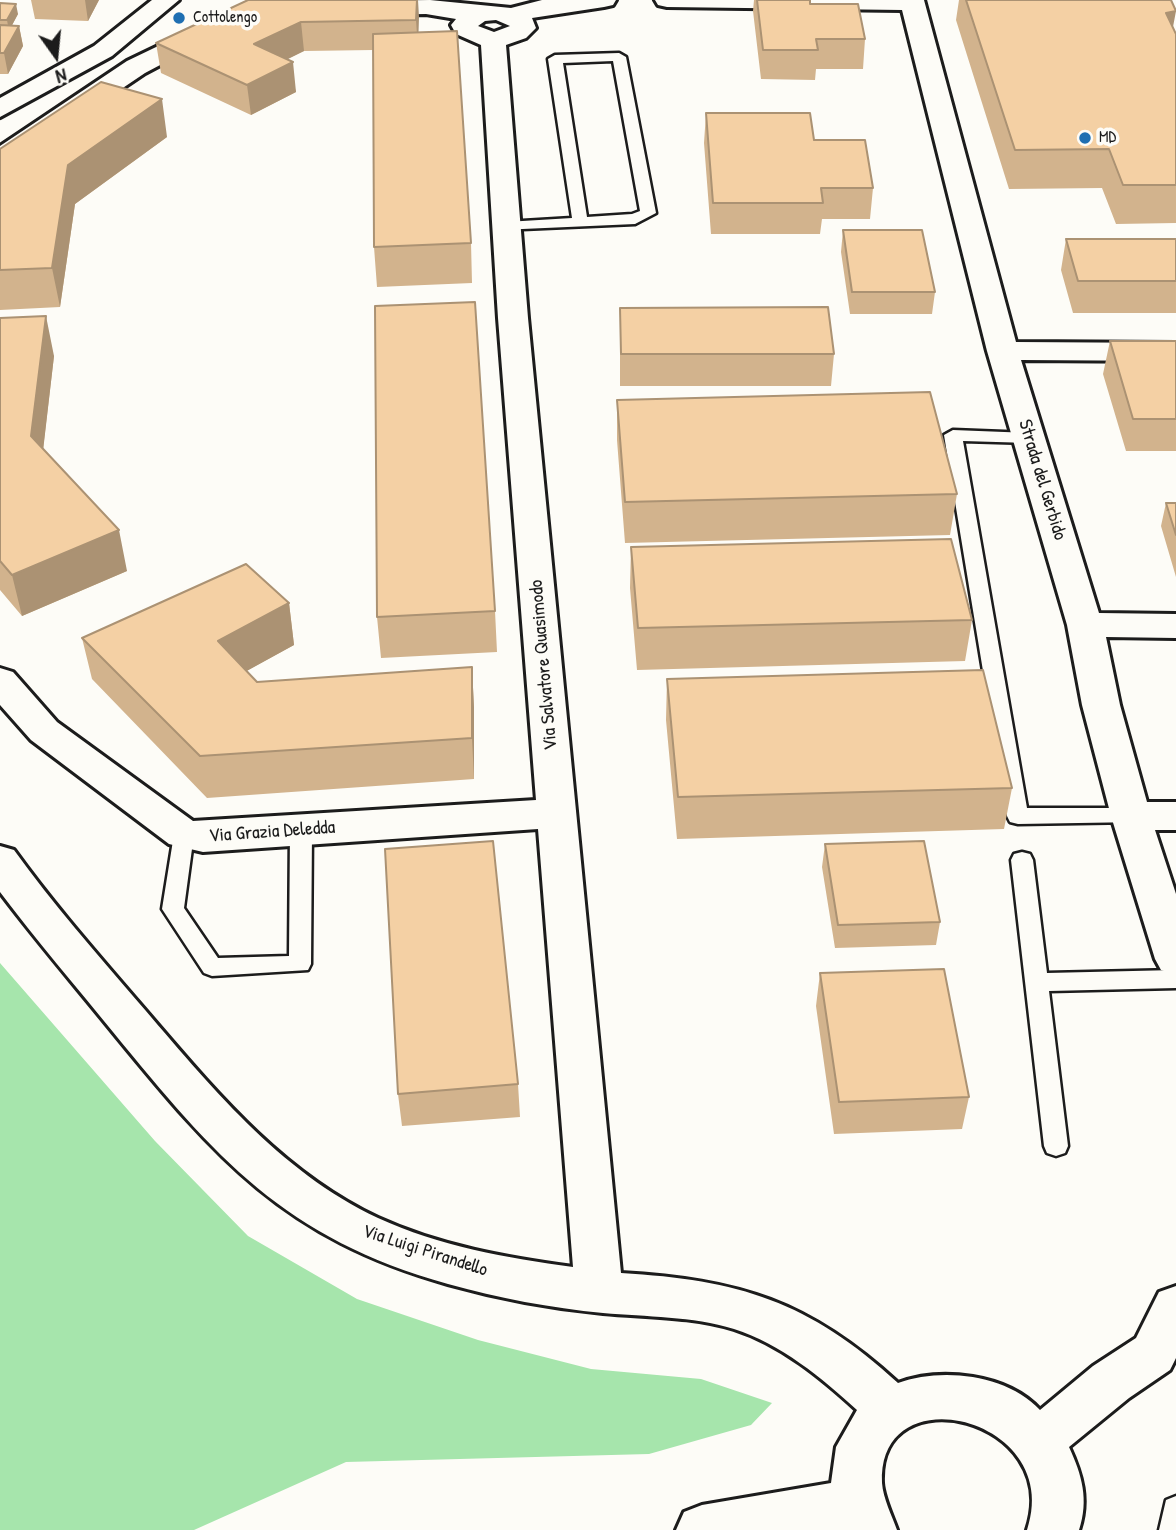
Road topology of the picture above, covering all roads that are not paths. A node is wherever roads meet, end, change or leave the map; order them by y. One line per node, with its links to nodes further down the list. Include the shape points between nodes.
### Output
1 (167, 0): 8 (street, via 103,51)
2 (604, 0): 7 (street, via 548,6)
3 (667, 0): 4 (street)
4 (913, 2): 12 (street, Strada del Gerbido)
5 (345, 9): 7 (street, via 426,7)
6 (225, 22): 9 (street, via 136,66)
7 (495, 23): 11 (street, Via Salvatore Quasimodo)
8 (0, 109)
9 (0, 158)
10 (580, 222): 10 (lane, via 635,219 648,213 619,57 555,59); 11 (lane)
11 (506, 226): 18 (street, Via Salvatore Quasimodo)
12 (1003, 351): 13 (street); 14 (street, Strada del Gerbido)
13 (1176, 352)
14 (1030, 438): 15 (street, Strada del Gerbido); 19 (lane, via 953,435 1018,816)
15 (1085, 625): 16 (street); 19 (street, Strada del Gerbido)
16 (1176, 626)
17 (0, 681): 22 (street, Via Grazia Deledda, via 44,731)
18 (558, 813): 21 (street, Via Grazia Deledda); 29 (street, Via Salvatore Quasimodo)
19 (1131, 816): 20 (street); 25 (street, Strada del Gerbido)
20 (1176, 816)
21 (301, 830): 22 (street, Via Grazia Deledda, via 203,837); 22 (lane, via 300,964 212,967 173,909)
22 (183, 834)
23 (1022, 860): 27 (lane)
24 (0, 861): 29 (street, Via Luigi Pirandello, via 29,903 201,1106 280,1184 361,1232 441,1260)
25 (1176, 960)
26 (1176, 979): 27 (lane)
27 (1036, 982): 28 (lane)
28 (1056, 1146)
29 (599, 1292): 31 (street, Via Luigi Pirandello, via 701,1302 750,1313 832,1355)
30 (1176, 1307): 32 (street, via 1153,1354)
31 (892, 1409): 32 (street, via 941,1394 968,1396 995,1405); 34 (street, via 873,1426 861,1447 856,1472)
32 (1038, 1441): 36 (street, via 1053,1465 1059,1493)
33 (1176, 1509): 37 (lane)
34 (865, 1516): 35 (street)
35 (702, 1530)
36 (1053, 1530)
37 (1173, 1530)

